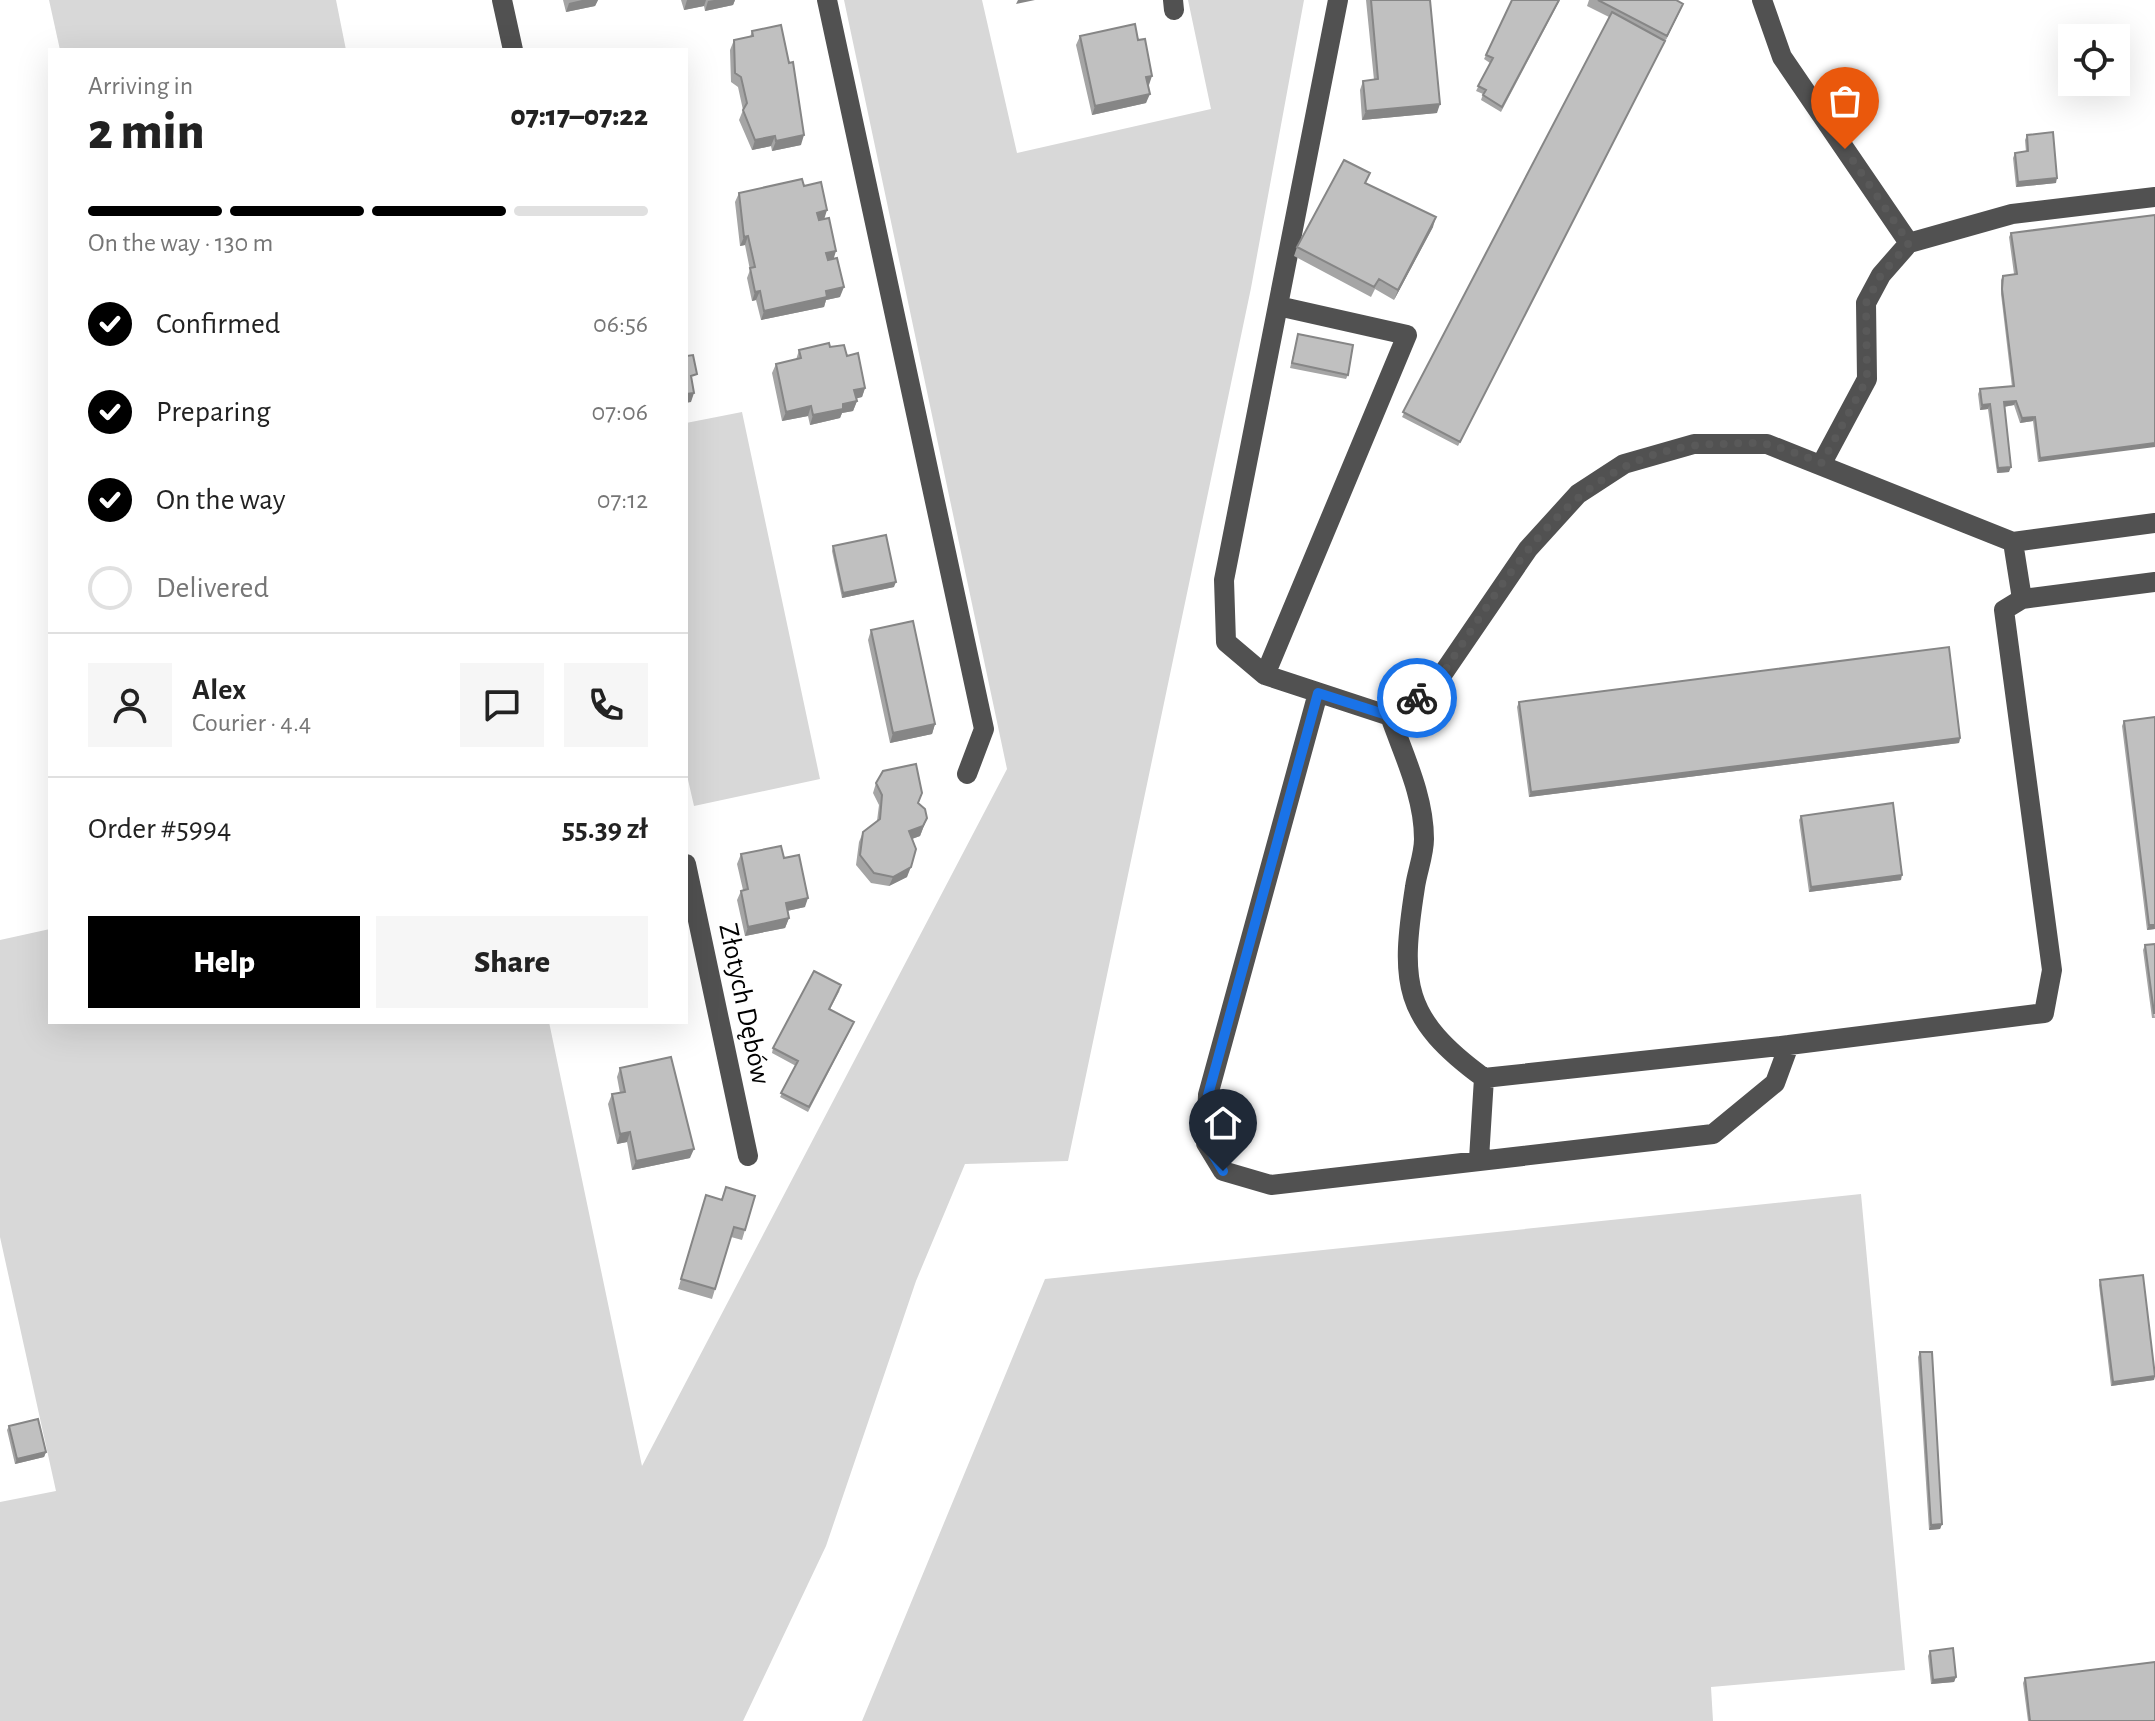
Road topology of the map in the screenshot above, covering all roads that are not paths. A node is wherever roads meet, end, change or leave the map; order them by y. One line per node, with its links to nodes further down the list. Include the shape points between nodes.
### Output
1 (502, 0): 5 (street)
2 (827, 0): 17 (street, via 984,729)
3 (1338, 0): 8 (street)
4 (1762, 0): 7 (street, via 1782,57)
5 (513, 48)
6 (2155, 197): 7 (street, via 2012,214)
7 (1909, 243): 9 (street, via 1881,275 1866,303 1867,379)
8 (1278, 306): 14 (street, via 1224,580 1226,642); 14 (street, via 1407,335)
9 (1822, 463): 11 (street); 16 (street, via 1767,444 1694,444 1624,464 1578,494 1528,549 1433,688)
10 (2155, 523): 11 (street)
11 (2013, 542): 13 (street)
12 (2155, 582): 13 (street)
13 (2022, 599): 19 (street, via 2004,610 2052,970 2044,1013)
14 (1265, 675): 15 (street)
15 (1318, 693): 16 (street); 22 (street, via 1208,1095 1206,1143 1223,1171 1271,1185)
16 (1390, 716): 20 (street, via 1420,798 1425,841 1406,948 1412,992 1423,1019 1446,1050)
17 (967, 774)
18 (688, 873): 21 (street, Złotych Dębów)
19 (1789, 1045): 20 (street); 22 (street, via 1775,1083 1713,1134)
20 (1484, 1078): 22 (street)
21 (748, 1156)
22 (1479, 1159)

